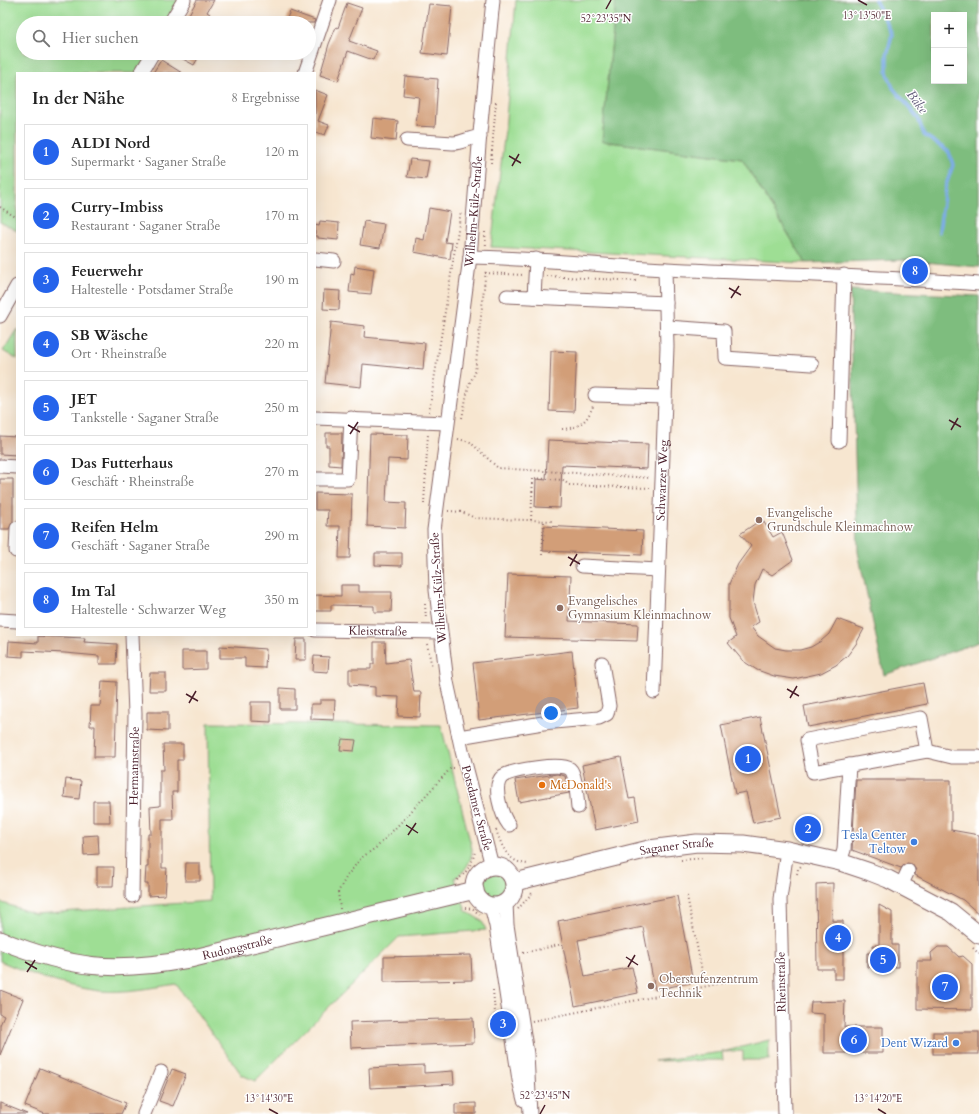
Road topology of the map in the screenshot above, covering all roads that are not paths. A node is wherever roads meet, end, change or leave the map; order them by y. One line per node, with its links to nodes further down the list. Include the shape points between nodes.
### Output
1 (184, 0): 4 (street)
2 (330, 0): 5 (street)
3 (493, 0): 10 (street, Wilhelm-Külz-Straße)
4 (174, 16)
5 (316, 41)
6 (149, 60): 8 (street)
7 (309, 60): 9 (street)
8 (142, 72)
9 (305, 72)
10 (480, 137): 11 (street, via 471,137 459,143); 12 (street, Wilhelm-Külz-Straße)
11 (406, 140)
12 (470, 257): 14 (street); 30 (street, Wilhelm-Külz-Straße)
13 (316, 259): 15 (street)
14 (536, 259): 16 (street); 21 (street)
15 (334, 261)
16 (665, 269): 17 (street); 22 (street, Schwarzer Weg)
17 (844, 275): 18 (street); 31 (street)
18 (979, 284)
19 (16, 288): 23 (street)
20 (507, 296): 21 (street)
21 (534, 297): 22 (street)
22 (666, 303): 24 (street, Schwarzer Weg)
23 (0, 316)
24 (667, 327): 25 (street, via 724,330 725,358); 27 (street, Schwarzer Weg)
25 (812, 364)
26 (595, 395): 27 (street)
27 (665, 397): 36 (street, Schwarzer Weg)
28 (316, 418): 29 (street)
29 (352, 418): 30 (street); 34 (street, via 348,479)
30 (447, 424): 40 (street, Wilhelm-Külz-Straße, via 434,530)
31 (839, 441)
32 (0, 466): 33 (street)
33 (16, 467)
34 (316, 479)
35 (582, 566): 36 (street)
36 (658, 570): 43 (street, Schwarzer Weg)
37 (0, 620): 38 (street)
38 (16, 621)
39 (316, 630): 40 (street, Kleiststraße)
40 (440, 632): 44 (street, Wilhelm-Külz-Straße, via 447,682)
41 (132, 636): 56 (street, Hermannstraße, via 135,714)
42 (602, 663): 44 (street, via 609,706 607,714 599,718 543,723)
43 (654, 692)
44 (459, 737): 45 (street, Wilhelm-Külz-Straße)
45 (462, 751): 53 (street, Potsdamer Straße)
46 (927, 751): 47 (street, via 952,758); 48 (street); 48 (street, via 921,718 807,740 812,772)
47 (979, 758)
48 (849, 765): 52 (street, via 844,850)
49 (578, 807): 50 (street, via 574,774 571,769 554,765 514,772 503,776 497,790 503,817)
50 (509, 825)
51 (786, 856): 52 (main road, Saganer Straße); 54 (main road, Saganer Straße, via 743,844 697,843 649,849); 63 (street, Rheinstraße, via 780,900)
52 (840, 862): 58 (main road, Saganer Straße, via 870,872 905,878 951,912)
53 (492, 866): 54 (main road, Potsdamer Straße, via 506,870); 55 (main road, Potsdamer Straße, via 479,873)
54 (514, 882): 57 (main road, via 514,894)
55 (474, 890): 57 (main road, via 480,901); 59 (main road, Rudongstraße, via 190,960 151,967 119,969 77,965 52,959)
56 (132, 896)
57 (499, 909): 62 (street, via 500,949 519,1080); 62 (street, via 512,955 522,1023 528,1065)
58 (973, 939)
59 (0, 940)
60 (160, 1072): 61 (street)
61 (144, 1114)
62 (529, 1114)
63 (785, 1114)

